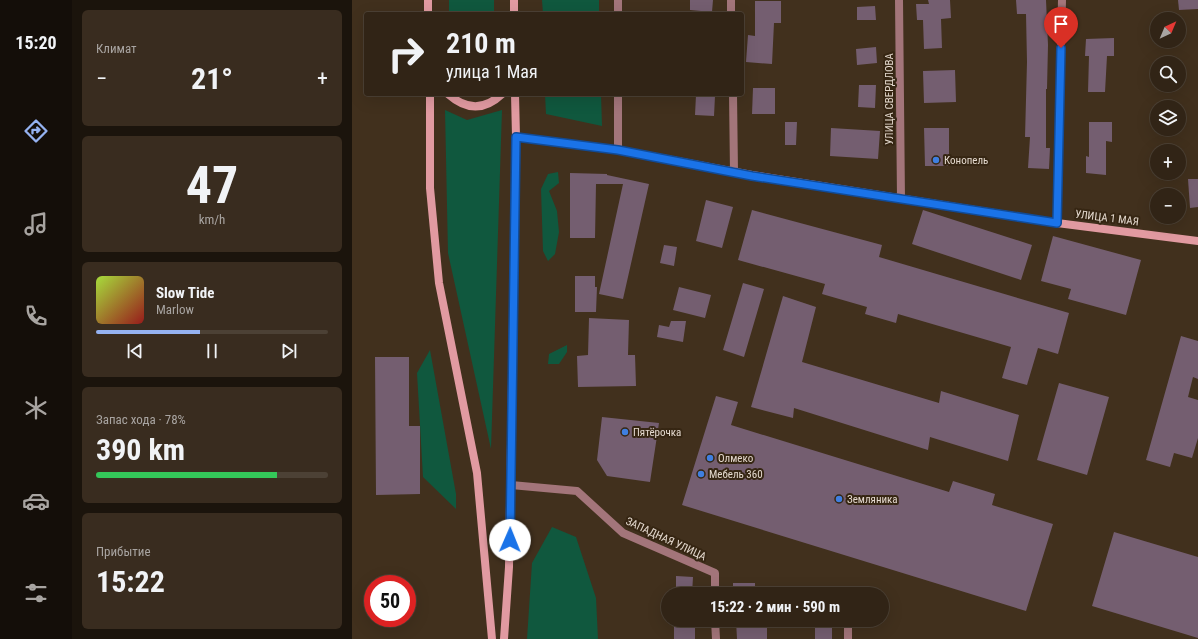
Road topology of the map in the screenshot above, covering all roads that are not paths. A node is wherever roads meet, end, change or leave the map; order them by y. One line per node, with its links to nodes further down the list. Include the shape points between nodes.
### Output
1 (428, 0): 7 (main road)
2 (514, 0): 8 (main road)
3 (618, 0): 9 (street)
4 (731, 0): 10 (street)
5 (899, 0): 20 (street, УЛИЦА СВЕРДЛОВА)
6 (1062, 0): 21 (street)
7 (428, 12)
8 (514, 12)
9 (618, 12)
10 (731, 12)
11 (430, 96): 27 (main road, via 430,188 439,283 477,473)
12 (451, 96): 13 (main road, via 462,105 476,107 491,104)
13 (500, 96)
14 (515, 96): 17 (main road)
15 (618, 96): 18 (street)
16 (733, 96): 19 (street)
17 (516, 137): 18 (main road, УЛИЦА 1 МАЯ); 23 (main road)
18 (618, 150): 19 (main road, УЛИЦА 1 МАЯ)
19 (734, 172): 20 (main road, УЛИЦА 1 МАЯ)
20 (901, 198): 21 (main road, УЛИЦА 1 МАЯ)
21 (1057, 223): 22 (main road, УЛИЦА 1 МАЯ)
22 (1198, 241)
23 (511, 485): 24 (street, ЗАПАДНАЯ УЛИЦА, via 576,491 623,533 715,573); 28 (main road)
24 (715, 587)
25 (716, 627): 29 (street)
26 (848, 627): 30 (street)
27 (492, 639)
28 (504, 639)
29 (716, 639)
30 (848, 639)

